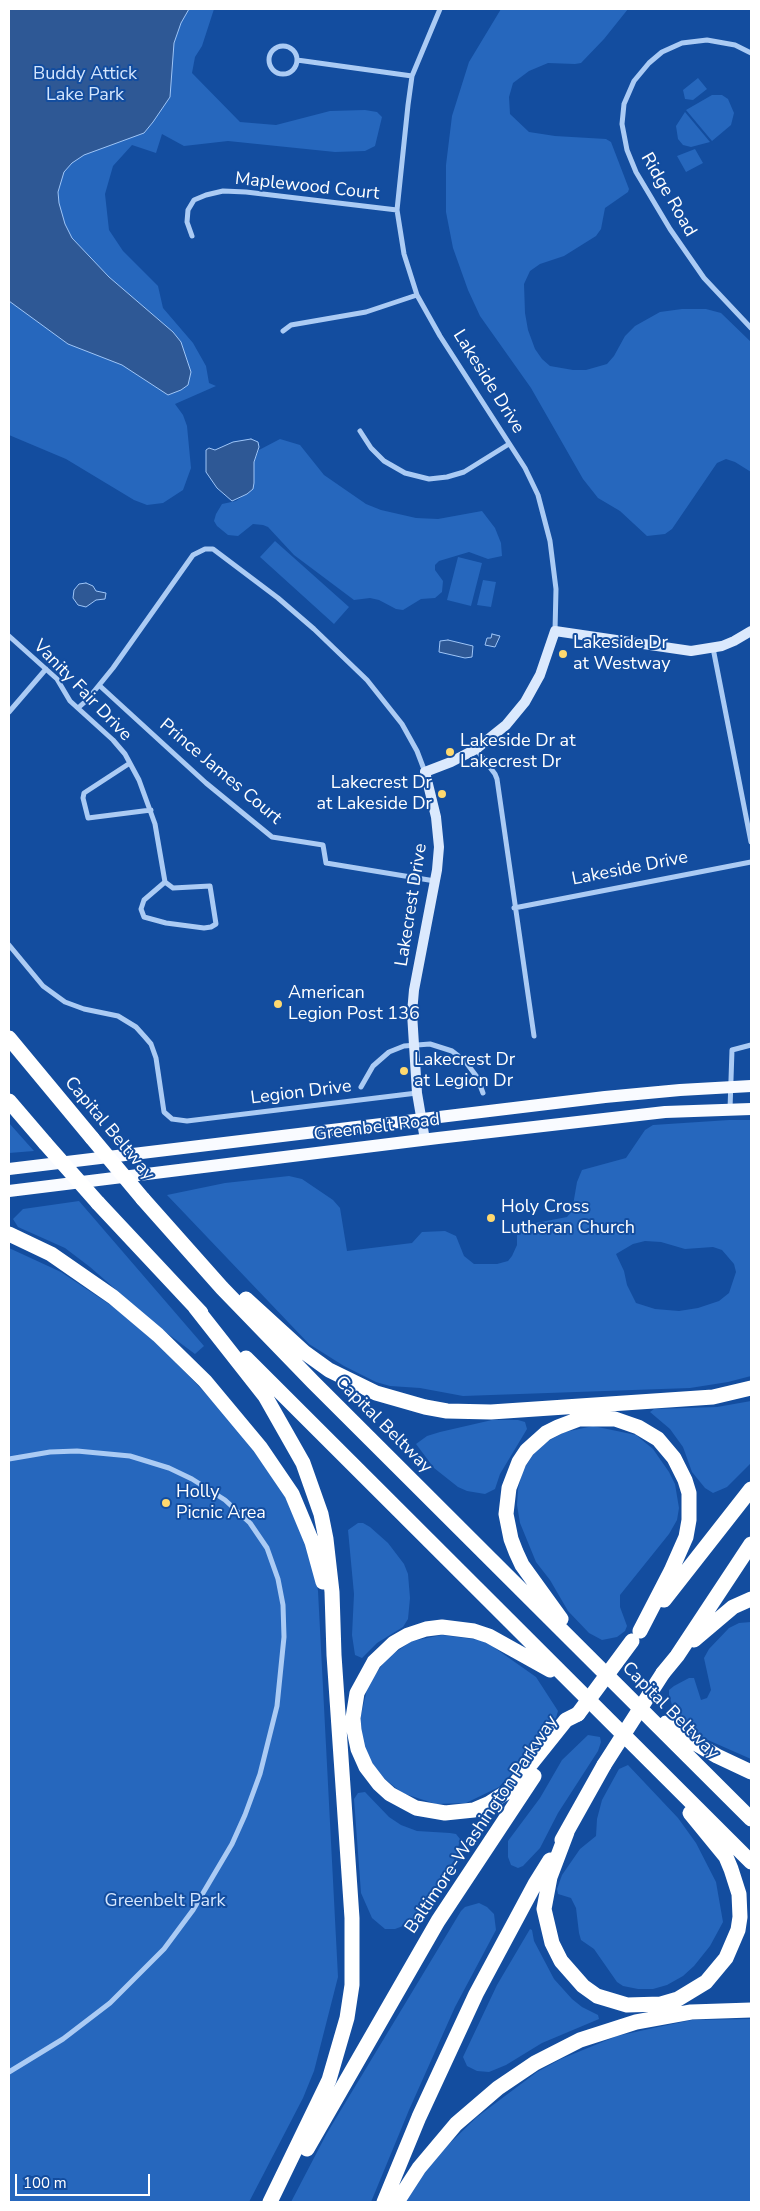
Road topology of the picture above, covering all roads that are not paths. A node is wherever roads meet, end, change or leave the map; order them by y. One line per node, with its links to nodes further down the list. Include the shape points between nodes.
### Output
1 (440, 9): 4 (street, Lakeside Drive)
2 (751, 53): 8 (street, Ridge Road, via 735,45 707,40 682,43 668,49 643,69 627,95 622,117 623,134 636,172 677,241 704,278)
3 (297, 60): 3 (street, via 294,51 282,46 274,49 268,61 272,70 281,74 294,69); 4 (street)
4 (412, 76): 5 (street, Lakeside Drive)
5 (397, 210): 6 (street, Maplewood Court, via 223,192 194,200 188,210 187,222); 7 (street, Lakeside Drive, via 404,254)
6 (192, 236)
7 (417, 295): 9 (street, via 366,312 291,325); 11 (street, Lakeside Drive)
8 (751, 328)
9 (283, 331)
10 (360, 431): 11 (street, via 384,460 405,473 429,479 464,472)
11 (509, 444): 12 (street, Lakeside Drive, via 532,481 543,509 556,589)
12 (555, 631): 15 (street, via 691,652); 20 (street, Lakeside Drive, via 540,675 525,702 506,725)
13 (751, 631): 15 (street)
14 (9, 636): 16 (street, Vanity Fair Drive)
15 (712, 648): 24 (street)
16 (46, 669): 18 (street, Vanity Fair Drive); 19 (street)
17 (100, 686): 18 (street); 22 (street, Lakecrest Drive, via 193,555 206,549 218,552 314,629 367,680 402,724); 26 (street, Prince James Court, via 272,837 323,845 326,863)
18 (78, 708): 21 (street, Vanity Fair Drive, via 113,740)
19 (9, 712)
20 (476, 749): 22 (street, Lakeside Drive); 28 (street, via 496,777)
21 (130, 763): 23 (street, Vanity Fair Drive); 23 (street, via 84,793 88,818)
22 (425, 772): 26 (street, Lakecrest Drive, via 439,838)
23 (151, 810): 27 (street, Vanity Fair Drive)
24 (751, 842)
25 (751, 862): 28 (street, Lakeside Drive)
26 (435, 881): 32 (street, Lakecrest Drive, via 414,990)
27 (165, 882): 27 (street, via 144,900 141,909 144,917 204,928 216,924 210,886 173,888)
28 (514, 908): 30 (street)
29 (9, 945): 37 (street, Legion Drive, via 44,986 65,1002 118,1016 136,1027 154,1051 164,1112 172,1119 188,1121)
30 (534, 1036)
31 (9, 1038): 47 (highway, Capital Beltway, bridge)
32 (413, 1045): 36 (street, via 396,1048 380,1058); 37 (street, Lakecrest Drive); 38 (street, via 435,1045 452,1051 472,1069)
33 (751, 1045): 34 (street, via 732,1050)
34 (731, 1086): 35 (main road, Greenbelt Road); 41 (street); 42 (main road, Greenbelt Road)
35 (751, 1086)
36 (361, 1088)
37 (418, 1093): 42 (street, Lakecrest Drive)
38 (483, 1093)
39 (9, 1101): 48 (highway, bridge)
40 (751, 1108): 41 (main road, Greenbelt Road)
41 (730, 1109): 43 (main road, Greenbelt Road, via 665,1112)
42 (421, 1118): 43 (street, Lakecrest Drive); 44 (main road, Greenbelt Road)
43 (425, 1140): 45 (main road, Greenbelt Road)
44 (9, 1169)
45 (9, 1192)
46 (9, 1234): 56 (highway, via 69,1266 139,1318 205,1381 260,1446 292,1494 312,1542 325,1592)
47 (174, 1234): 49 (highway, via 304,1352 355,1384 403,1402 447,1411 491,1412 713,1397); 55 (highway, Capital Beltway, via 313,1382)
48 (195, 1307): 56 (highway, via 265,1396 303,1463 326,1539); 58 (highway)
49 (751, 1388)
50 (9, 1459): 67 (street, via 77,1451 130,1456 169,1468 225,1500 250,1523 267,1548 283,1605 284,1637 277,1706 260,1774 232,1844 193,1910 164,1949 110,2003 63,2039)
51 (751, 1489): 54 (highway, Baltimore-Washington Parkway)
52 (751, 1544): 57 (highway)
53 (751, 1599): 57 (highway, via 716,1620)
54 (636, 1636): 55 (highway, via 686,1537 690,1507 685,1480 674,1458 649,1432 615,1419 569,1422 536,1441 519,1462 509,1488 506,1514 511,1539 522,1565); 60 (highway, Baltimore-Washington Parkway, bridge)
55 (582, 1649): 59 (highway, Capital Beltway)
56 (334, 1655): 68 (highway, via 352,1918 352,1985 347,2018 329,2080)
57 (677, 1656): 64 (highway, bridge, via 604,1765)
58 (567, 1680): 60 (highway, via 489,1636 442,1627 426,1629 408,1635 382,1652 370,1666 357,1692 353,1718 358,1749 372,1776 401,1801 431,1812 461,1812 488,1804 510,1790 566,1720); 61 (highway)
59 (619, 1687): 62 (highway, via 678,1733); 63 (highway, Capital Beltway)
60 (578, 1714): 69 (highway, Baltimore-Washington Parkway, via 438,1921)
61 (641, 1754): 64 (highway, via 726,1857 736,1882 740,1905 738,1930 726,1958 706,1982 678,1999 635,2005 597,1996 572,1975 552,1943 544,1909 550,1878); 65 (highway)
62 (751, 1772)
63 (751, 1818)
64 (567, 1832): 70 (highway, via 476,1994)
65 (751, 1862)
66 (751, 2010): 71 (highway, via 691,2012 636,2022 580,2040 535,2063 498,2088 456,2124 419,2168)
67 (9, 2072)
68 (270, 2202)
69 (275, 2202)
70 (384, 2202)
71 (397, 2202)

